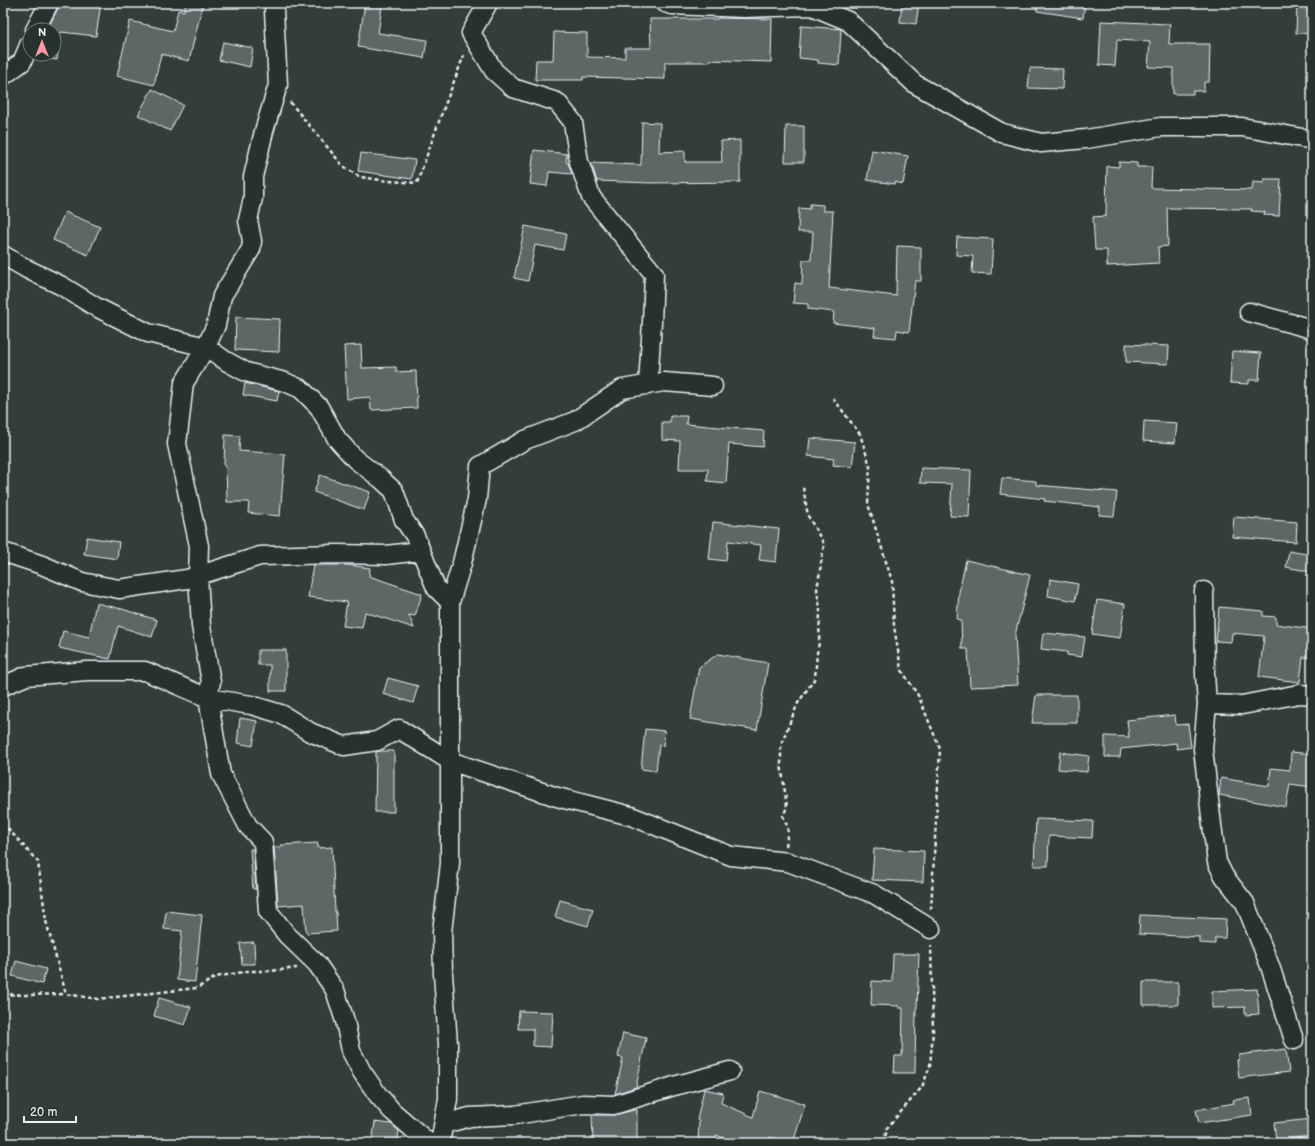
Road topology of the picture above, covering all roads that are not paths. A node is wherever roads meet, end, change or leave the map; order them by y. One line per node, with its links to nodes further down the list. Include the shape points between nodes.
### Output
1 (49, 3): 5 (street)
2 (276, 3): 12 (street, via 274,11 278,85 253,177 253,198 248,220 251,249 222,296 216,325)
3 (488, 3): 13 (street, via 471,34 499,76 513,88 557,102 573,122 579,162 591,197 654,274)
4 (665, 3): 8 (street, via 744,8 812,6 848,21 915,84 1002,133 1041,143 1161,127 1242,127)
5 (39, 22)
6 (22, 62): 7 (street)
7 (3, 76)
8 (1312, 139)
9 (3, 254): 12 (street, via 96,307 148,333)
10 (1249, 312): 11 (street)
11 (1312, 329)
12 (206, 347): 15 (street, via 246,372 301,389 319,407 337,439 354,459 394,492 404,520 415,536); 17 (street, via 184,383 177,444 199,546)
13 (648, 385): 14 (street, via 664,382); 19 (street, via 622,390 575,421 525,440 480,466 477,499)
14 (713, 386)
15 (420, 550): 17 (street, via 386,555 260,556); 19 (street, via 436,588)
16 (3, 552): 17 (street, via 82,582 119,589 187,580)
17 (198, 576): 22 (street, via 201,626 211,682)
18 (1204, 591): 23 (street)
19 (450, 602): 24 (street)
20 (3, 686): 22 (street, via 26,676 87,671 144,671)
21 (1312, 695): 23 (street, via 1299,694 1242,705)
22 (208, 698): 24 (street, via 251,705 281,714 310,732 344,746 377,741 399,729); 29 (street, via 221,774 248,826 263,842 268,910 287,935 317,964 335,990 351,1051 362,1072 392,1111)
23 (1207, 704): 26 (street, via 1203,749 1217,862 1224,876 1245,903 1270,966)
24 (450, 762): 25 (street, via 557,797 631,816 731,856 788,862 874,894); 28 (street, via 450,863 442,932 448,1044 448,1099)
25 (931, 929)
26 (1294, 1040)
27 (730, 1071): 28 (street, via 614,1105 583,1104 515,1115 470,1117)
28 (444, 1124): 30 (street)
29 (429, 1143)
30 (440, 1143)

